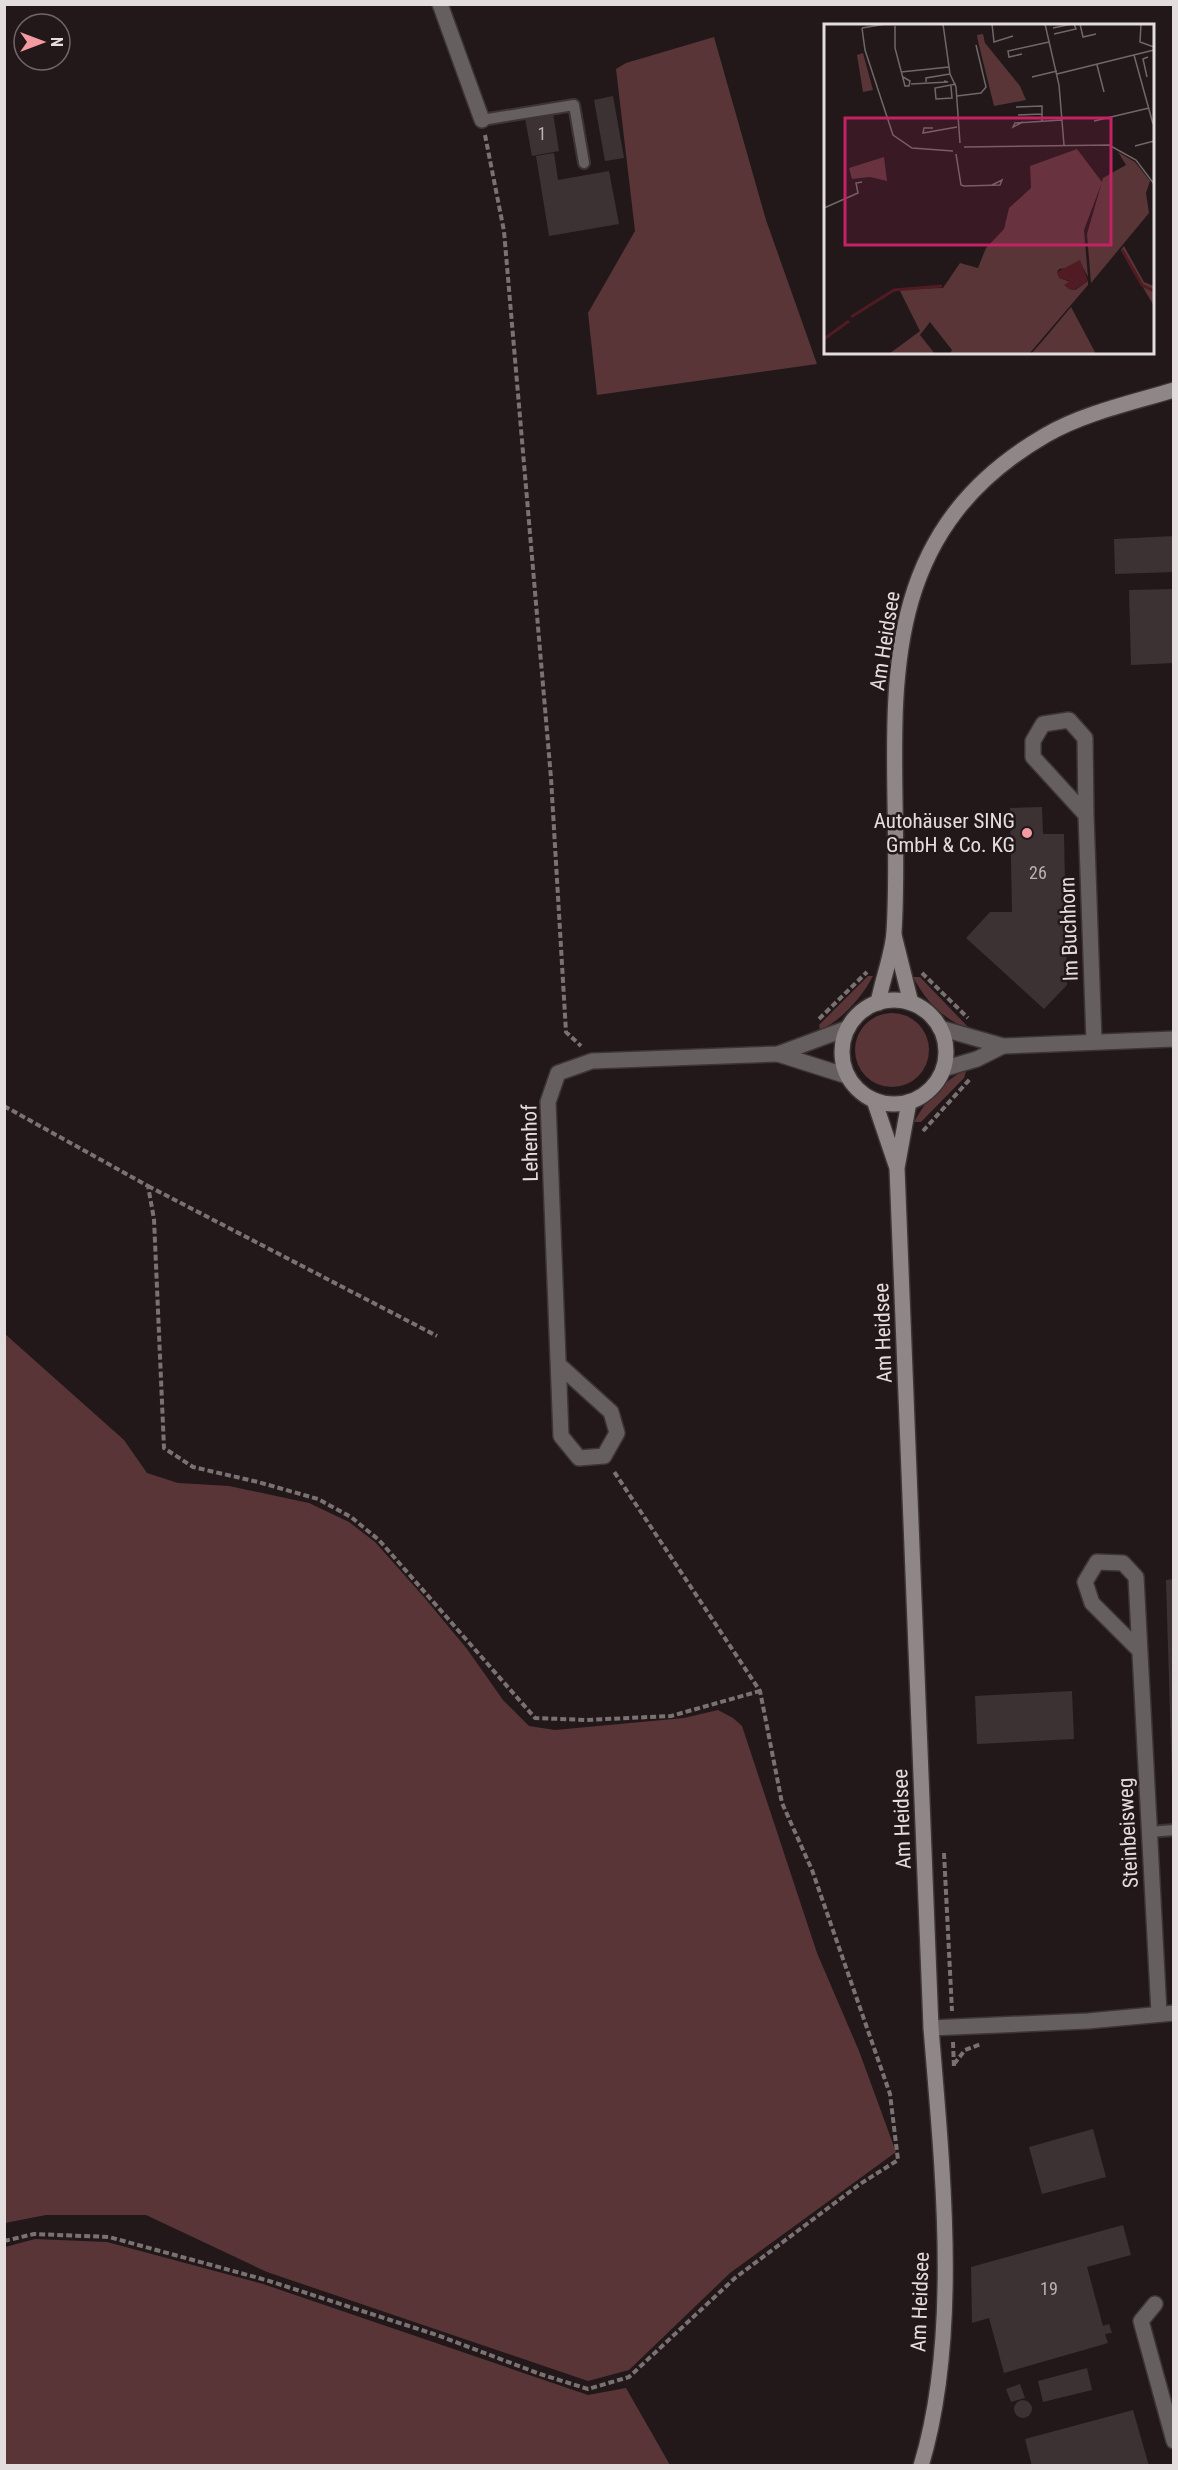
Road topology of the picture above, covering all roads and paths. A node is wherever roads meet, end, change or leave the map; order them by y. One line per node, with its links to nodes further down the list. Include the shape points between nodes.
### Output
1 (440, 4): 2 (street)
2 (482, 120): 3 (lane, via 574,105); 17 (path, via 504,231 551,778 566,1032 579,1046)
3 (584, 163)
4 (1173, 390): 6 (main road, Am Heidsee, via 1080,419 1047,434 987,477 968,495 935,540 916,580 896,681)
5 (1086, 815): 5 (street, Im Buchhorn, via 1085,738 1069,720 1043,724 1033,741 1033,757); 16 (street, Im Buchhorn)
6 (894, 935): 9 (main road, Am Heidsee); 10 (main road, Am Heidsee)
7 (918, 970): 12 (path)
8 (874, 972): 11 (path, via 867,972)
9 (878, 1003): 10 (main road); 13 (main road, via 860,1012)
10 (910, 1003): 14 (main road, via 922,1008)
11 (816, 1022)
12 (973, 1024)
13 (848, 1028): 19 (street, Lehenhof); 22 (main road, via 842,1052)
14 (940, 1028): 18 (street); 20 (main road, via 946,1052)
15 (1173, 1039): 16 (street)
16 (1094, 1041): 18 (street)
17 (586, 1046)
18 (1003, 1046): 20 (street)
19 (778, 1054): 22 (street, Lehenhof); 30 (street, Lehenhof, via 592,1061 558,1073 548,1102)
20 (944, 1069): 24 (main road, via 936,1084)
21 (977, 1070): 26 (path)
22 (847, 1076): 23 (main road)
23 (874, 1100): 24 (main road); 27 (main road, Am Heidsee)
24 (909, 1102): 27 (main road, Am Heidsee)
25 (4, 1106): 28 (path)
26 (918, 1137)
27 (897, 1168): 39 (main road, Am Heidsee)
28 (148, 1186): 29 (path); 33 (path, via 154,1219 164,1448 193,1467 318,1499 351,1516 379,1540 535,1718 671,1716)
29 (437, 1336)
30 (559, 1365): 31 (street, via 611,1412 617,1433); 31 (street, Lehenhof, via 561,1436 579,1458)
31 (604, 1456): 33 (path)
32 (1140, 1651): 32 (street, Steinbeisweg, via 1092,1603 1085,1582 1097,1563 1123,1563 1136,1577); 35 (street, Steinbeisweg)
33 (760, 1691): 40 (path, via 782,1803 812,1870 890,2094 898,2160 735,2278 629,2377 588,2389 278,2283 109,2237 34,2234)
34 (1173, 1830): 35 (lane)
35 (1149, 1832): 38 (street, Steinbeisweg)
36 (943, 1847): 37 (path)
37 (951, 1982)
38 (1166, 2013): 39 (street, Steinbeisweg, via 1088,2021)
39 (931, 2028): 43 (main road, Am Heidsee, via 939,2136 944,2312 931,2421)
40 (4, 2241)
41 (1155, 2304): 42 (street, via 1141,2321)
42 (1173, 2441)
43 (921, 2466)

